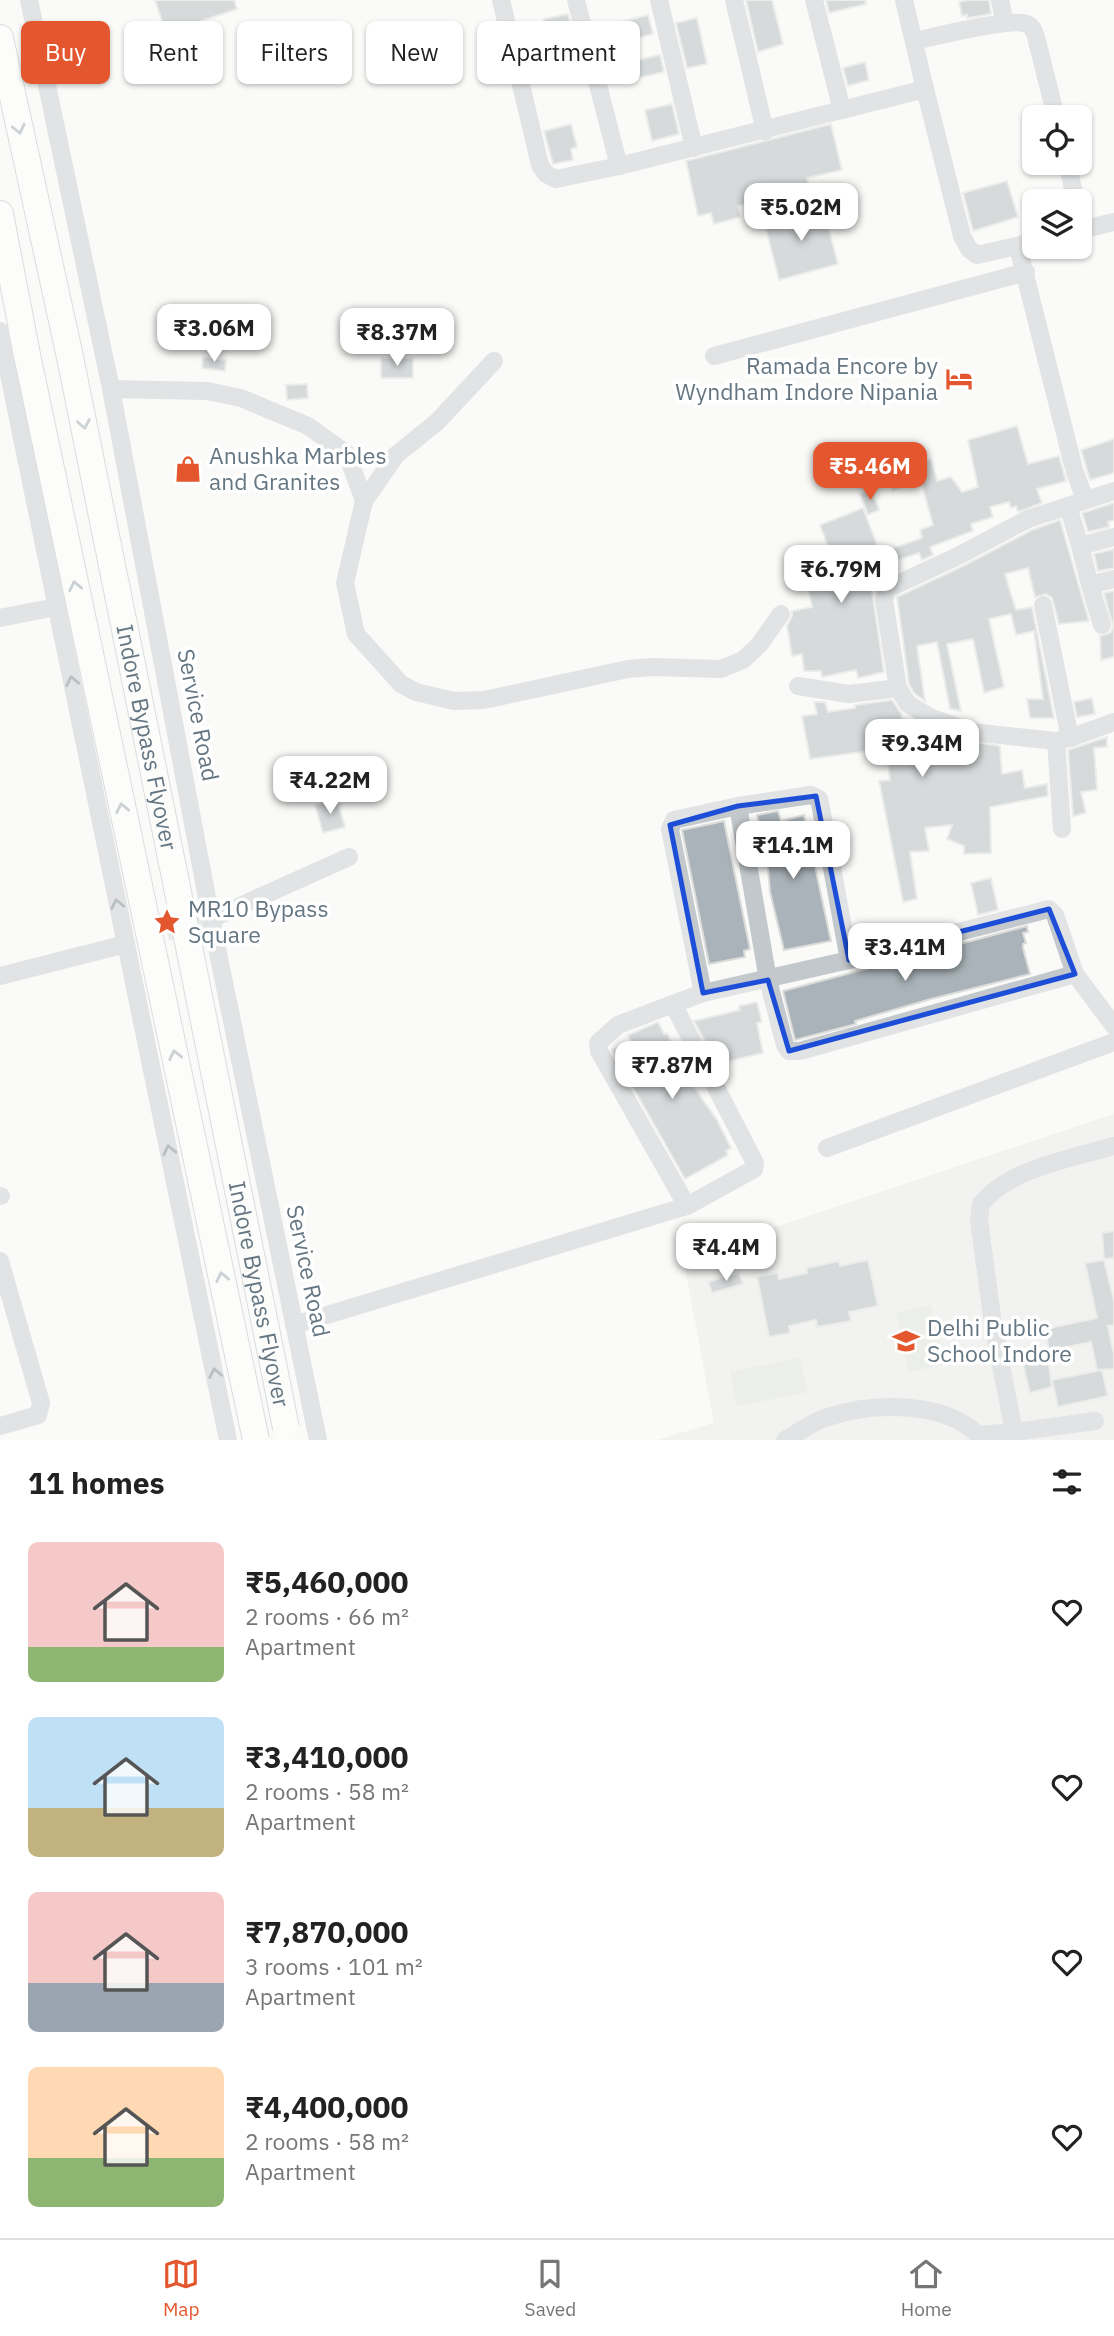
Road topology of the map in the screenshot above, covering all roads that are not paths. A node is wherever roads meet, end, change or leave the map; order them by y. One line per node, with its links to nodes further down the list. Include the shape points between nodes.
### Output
1 (29, 0): 27 (street, Service Road)
2 (501, 0): 17 (street, via 540,165 546,174 556,179)
3 (576, 0): 17 (street)
4 (659, 0): 16 (street)
5 (734, 0): 15 (street)
6 (814, 0): 14 (street)
7 (904, 0): 11 (street)
8 (1000, 0): 9 (street)
9 (1006, 23): 11 (street); 13 (street, via 1025,23 1034,30)
10 (0, 38): 64 (highway, Indore Bypass Flyover, one-way to 64, bridge, via 70,357)
11 (914, 41): 12 (street)
12 (925, 89): 14 (street); 21 (street, via 969,249 977,255)
13 (1053, 105)
14 (842, 110): 15 (street)
15 (765, 131): 16 (street)
16 (694, 148): 17 (street)
17 (619, 166)
18 (0, 214): 68 (highway, Indore Bypass Flyover, one-way to 18, bridge)
19 (1114, 222): 20 (street)
20 (1092, 223)
21 (1022, 245)
22 (1026, 259): 23 (street)
23 (1026, 272): 25 (street); 30 (street, via 1074,469)
24 (0, 331): 36 (street)
25 (714, 356)
26 (494, 361): 29 (street, via 437,422 396,455)
27 (111, 389): 29 (street, via 206,391 241,398 308,426 347,454); 47 (street, Service Road)
28 (1114, 491): 30 (street)
29 (364, 501): 37 (street, via 345,583 356,634 401,684 416,692 454,701 484,700 628,669 721,669 743,660 759,646)
30 (1076, 503): 32 (street); 41 (street, via 1028,519 887,589 884,600)
31 (1114, 537): 32 (street)
32 (1080, 546): 34 (street)
33 (1114, 579): 34 (street)
34 (1090, 585): 39 (street)
35 (1043, 605): 43 (street)
36 (57, 607): 38 (street); 48 (street, one-way to 36)
37 (781, 614)
38 (0, 618)
39 (1102, 625)
40 (798, 686): 41 (street, via 849,694)
41 (898, 688): 43 (street, via 908,704 972,732)
42 (1114, 722): 43 (street)
43 (1063, 740): 45 (street)
44 (738, 806): 49 (street, via 811,795 819,799); 52 (street); 53 (street, via 674,820 670,825)
45 (1062, 829)
46 (349, 858): 47 (street)
47 (211, 919): 61 (street, Service Road)
48 (126, 944): 51 (street); 67 (street, one-way to 48)
49 (849, 960): 50 (street, via 1049,909); 52 (street)
50 (1075, 974): 52 (street, via 794,1052 785,1045); 55 (street)
51 (0, 976)
52 (768, 980): 53 (street)
53 (704, 993): 54 (street)
54 (673, 1004): 59 (street, via 755,1163 752,1172); 59 (street, via 618,1025 598,1043)
55 (1114, 1026)
56 (1114, 1042): 58 (street)
57 (1114, 1146): 65 (street, via 1046,1165 1001,1185 981,1204 979,1220 993,1324)
58 (827, 1148)
59 (687, 1206): 61 (street)
60 (0, 1261): 63 (street, via 41,1403 38,1415)
61 (294, 1325): 69 (street, Service Road)
62 (1095, 1421): 65 (street)
63 (0, 1426)
64 (287, 1434)
65 (1014, 1436): 66 (street)
66 (980, 1437): 70 (street, via 936,1412 881,1407 827,1417)
67 (228, 1440)
68 (256, 1440)
69 (317, 1440)
70 (785, 1440)

